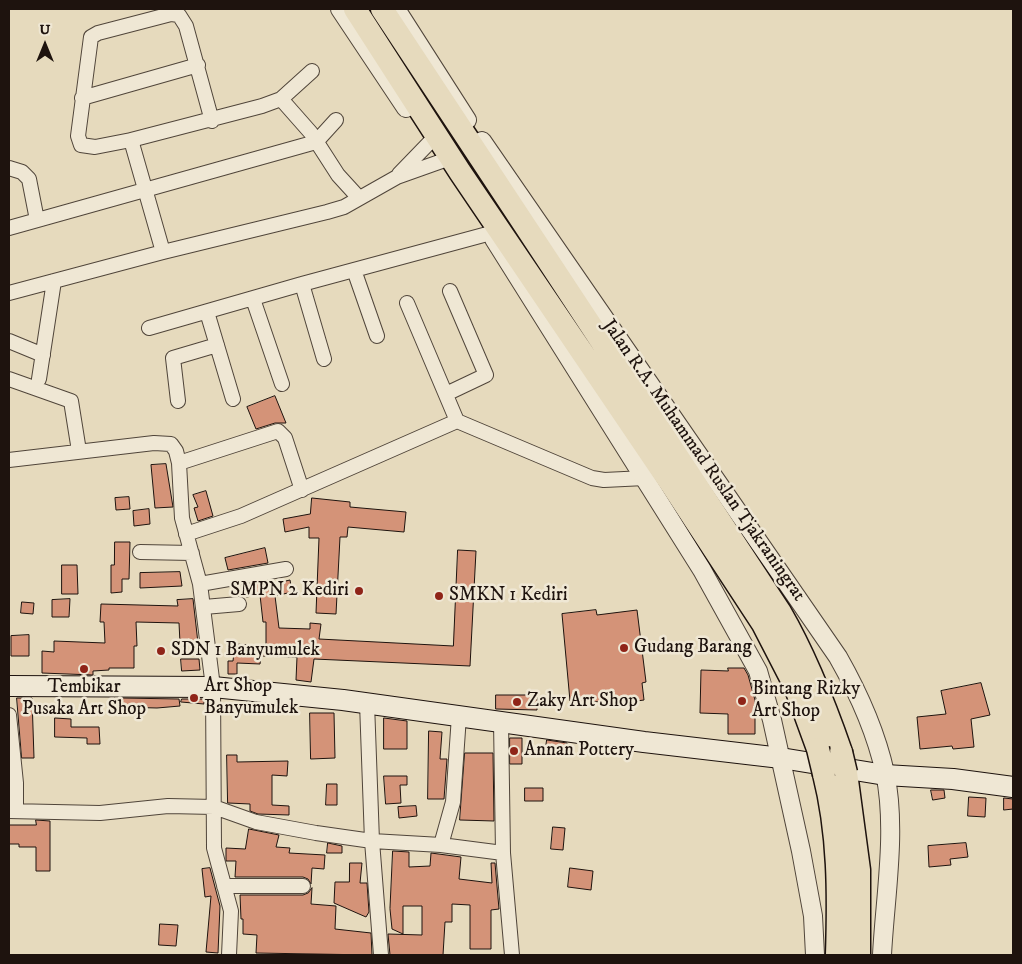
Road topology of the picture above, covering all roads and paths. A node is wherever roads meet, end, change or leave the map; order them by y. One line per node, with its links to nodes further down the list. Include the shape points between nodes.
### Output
1 (340, 9): 14 (street, Jalan R.A. Muhammad Ruslan Tjakraningrat)
2 (355, 9): 16 (highway, Jalan R.A. Muhammad Ruslan Tjakraningrat)
3 (382, 9): 15 (highway, Jalan R.A. Muhammad Ruslan Tjakraningrat)
4 (396, 9): 9 (street, Jalan R.A. Muhammad Ruslan Tjakraningrat)
5 (198, 65): 7 (street); 7 (street, via 186,26 179,15 171,14 98,33 90,41); 11 (street)
6 (312, 71): 8 (street)
7 (82, 98): 12 (street, via 78,136 83,146)
8 (281, 99): 11 (street); 13 (street)
9 (465, 117): 15 (highway); 23 (street, Jalan R.A. Muhammad Ruslan Tjakraningrat)
10 (336, 120): 13 (street)
11 (212, 121): 12 (street)
12 (131, 140): 20 (street)
13 (316, 142): 20 (street); 22 (street)
14 (429, 143): 16 (street, Jalan R.A. Muhammad Ruslan Tjakraningrat); 18 (street)
15 (472, 148): 19 (highway, Jalan R.A. Muhammad Ruslan Tjakraningrat)
16 (451, 166): 18 (street); 21 (highway, Jalan R.A. Muhammad Ruslan Tjakraningrat); 26 (street, Jalan R.A. Muhammad Ruslan Tjakraningrat)
17 (9, 168): 24 (street, via 22,172 29,179)
18 (397, 177): 22 (street)
19 (493, 178): 23 (highway); 68 (highway, Jalan R.A. Muhammad Ruslan Tjakraningrat, via 784,619 814,678)
20 (146, 192): 24 (street); 27 (street)
21 (476, 193): 26 (highway); 68 (highway, Jalan R.A. Muhammad Ruslan Tjakraningrat, bridge, via 763,624 795,686 818,749)
22 (359, 198): 27 (street, via 344,207 314,216)
23 (527, 206): 69 (street, Jalan R.A. Muhammad Ruslan Tjakraningrat, via 838,657 863,705)
24 (37, 220): 25 (street)
25 (9, 228)
26 (489, 230): 28 (street); 52 (street, Jalan R.A. Muhammad Ruslan Tjakraningrat)
27 (163, 252): 29 (street)
28 (354, 270): 30 (street); 37 (street)
29 (54, 281): 32 (street); 40 (street)
30 (302, 284): 33 (street); 41 (street)
31 (450, 291): 45 (street, via 486,375)
32 (9, 293)
33 (253, 299): 35 (street); 44 (street)
34 (407, 303): 45 (street)
35 (207, 312): 36 (street); 39 (street)
36 (149, 328)
37 (377, 336)
38 (9, 341): 40 (street)
39 (217, 345): 46 (street); 47 (street, via 173,358)
40 (43, 355): 43 (street)
41 (324, 359)
42 (9, 379): 49 (street, via 71,401)
43 (39, 379)
44 (282, 384)
45 (446, 394): 48 (street)
46 (233, 399)
47 (178, 401)
48 (457, 421): 52 (street, via 592,478); 53 (street)
49 (79, 451): 50 (street); 51 (street, via 167,443 175,448)
50 (9, 460)
51 (179, 463): 53 (street, via 278,431 285,438); 54 (street, via 181,511)
52 (645, 478): 67 (street, Jalan R.A. Muhammad Ruslan Tjakraningrat, via 749,653 764,688)
53 (302, 490): 54 (street, via 241,516)
54 (186, 534): 56 (street)
55 (140, 552): 56 (street)
56 (192, 553): 58 (street)
57 (286, 569): 58 (street)
58 (200, 584): 60 (street)
59 (239, 604): 60 (street)
60 (204, 607): 62 (street)
61 (9, 686): 62 (main road)
62 (213, 687): 63 (main road); 71 (street)
63 (367, 703): 65 (main road); 73 (street)
64 (9, 715): 72 (street, via 16,776)
65 (459, 716): 66 (main road); 74 (street, via 453,802)
66 (500, 721): 67 (main road); 75 (street)
67 (781, 758): 69 (main road); 81 (street, Jalan R.A. Muhammad Ruslan Tjakraningrat, via 813,916)
68 (837, 766): 82 (highway, Jalan R.A. Muhammad Ruslan Tjakraningrat, via 832,810 838,874); 83 (highway, Jalan R.A. Muhammad Ruslan Tjakraningrat, via 859,870)
69 (886, 775): 70 (main road); 84 (street, Jalan R.A. Muhammad Ruslan Tjakraningrat, via 889,818)
70 (1013, 787)
71 (214, 807): 72 (street, via 168,806 100,813); 73 (street, via 256,822); 76 (street, via 215,855)
72 (13, 810)
73 (372, 841): 74 (street); 79 (street)
74 (441, 845): 75 (street)
75 (503, 853): 80 (street)
76 (224, 886): 77 (street); 78 (street, via 230,911)
77 (304, 886)
78 (229, 955)
79 (381, 955)
80 (512, 955)
81 (815, 955)
82 (837, 955)
83 (859, 955)
84 (882, 955)

